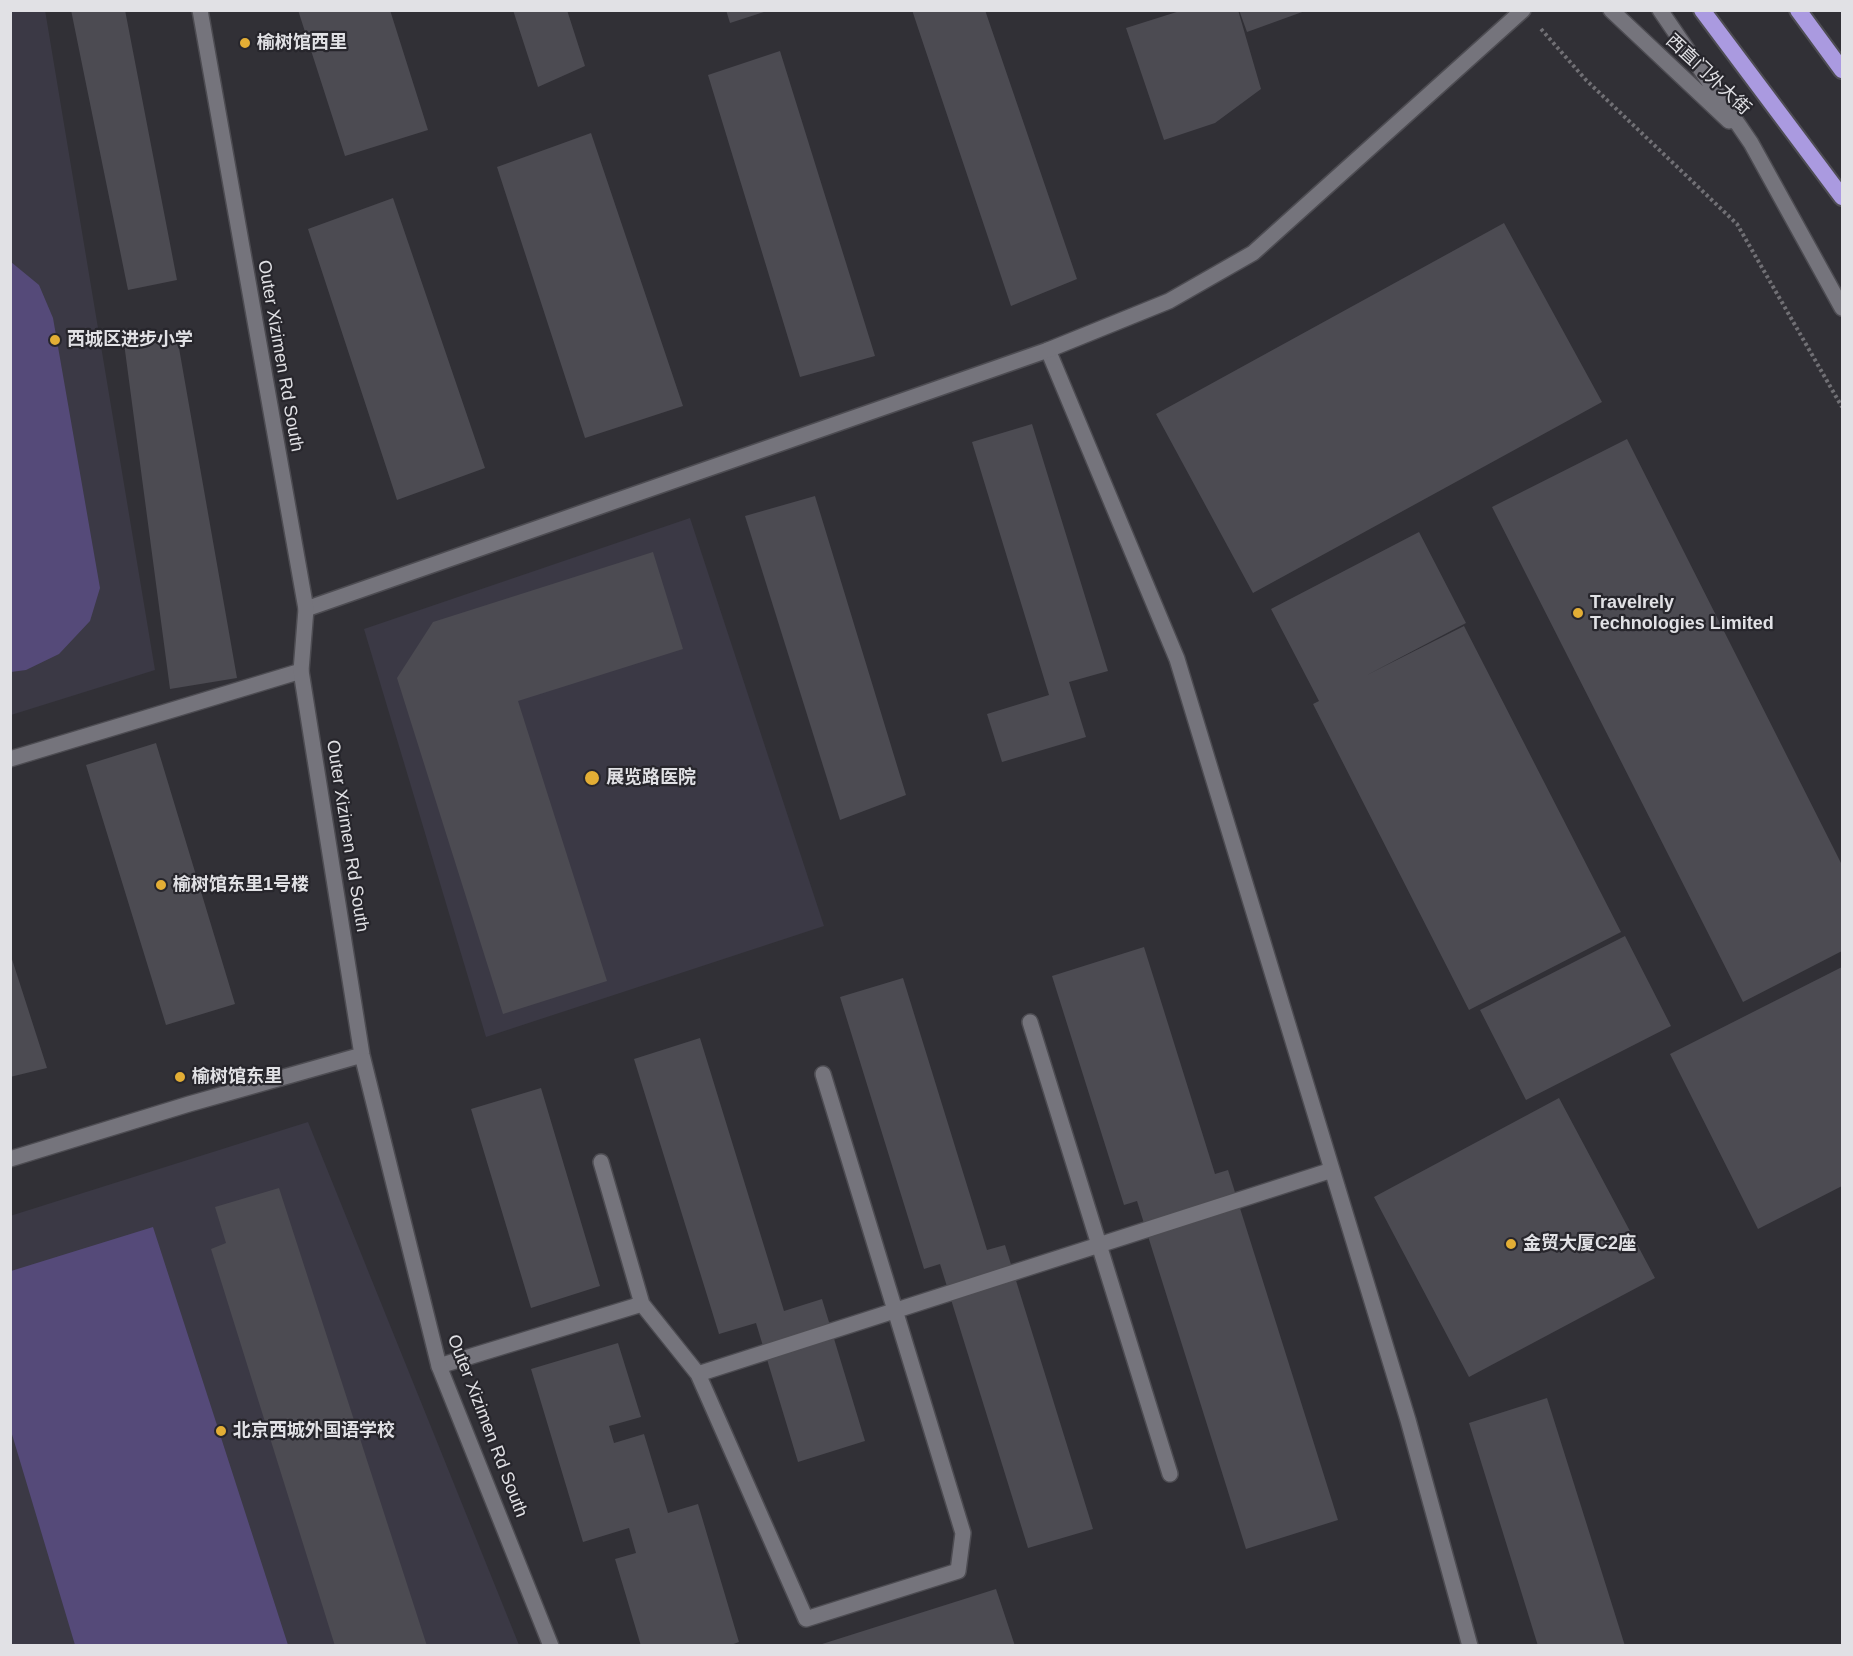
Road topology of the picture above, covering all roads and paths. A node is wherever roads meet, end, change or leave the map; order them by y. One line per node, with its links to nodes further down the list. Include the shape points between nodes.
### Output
1 (200, 10): 14 (street, Outer Xizimen Rd South)
2 (1522, 10): 12 (street, via 1253,253 1169,301)
3 (1611, 10): 9 (street, 西直门外大街)
4 (1660, 10): 9 (street, 西直门外大街)
5 (1702, 10): 10 (highway)
6 (1798, 10): 8 (highway)
7 (1540, 28): 13 (path, via 1586,80 1737,224)
8 (1842, 70)
9 (1752, 143): 11 (street, 西直门外大街)
10 (1842, 197)
11 (1842, 308)
12 (1048, 350): 14 (street); 22 (street, via 1176,659)
13 (1842, 407)
14 (306, 609): 15 (street, Outer Xizimen Rd South)
15 (301, 671): 16 (street); 18 (street, Outer Xizimen Rd South)
16 (10, 759)
17 (1030, 1022): 23 (street)
18 (362, 1055): 20 (street); 26 (street, Outer Xizimen Rd South)
19 (823, 1074): 25 (street)
20 (10, 1159)
21 (601, 1162): 24 (street)
22 (1332, 1170): 23 (street); 30 (street, via 1408,1420)
23 (1099, 1245): 25 (street); 28 (street)
24 (642, 1304): 26 (street); 27 (street)
25 (895, 1311): 27 (street); 27 (street, via 963,1533 958,1571 806,1618)
26 (440, 1366): 29 (street, Outer Xizimen Rd South)
27 (698, 1374)
28 (1170, 1474)
29 (551, 1646)
30 (1470, 1646)

